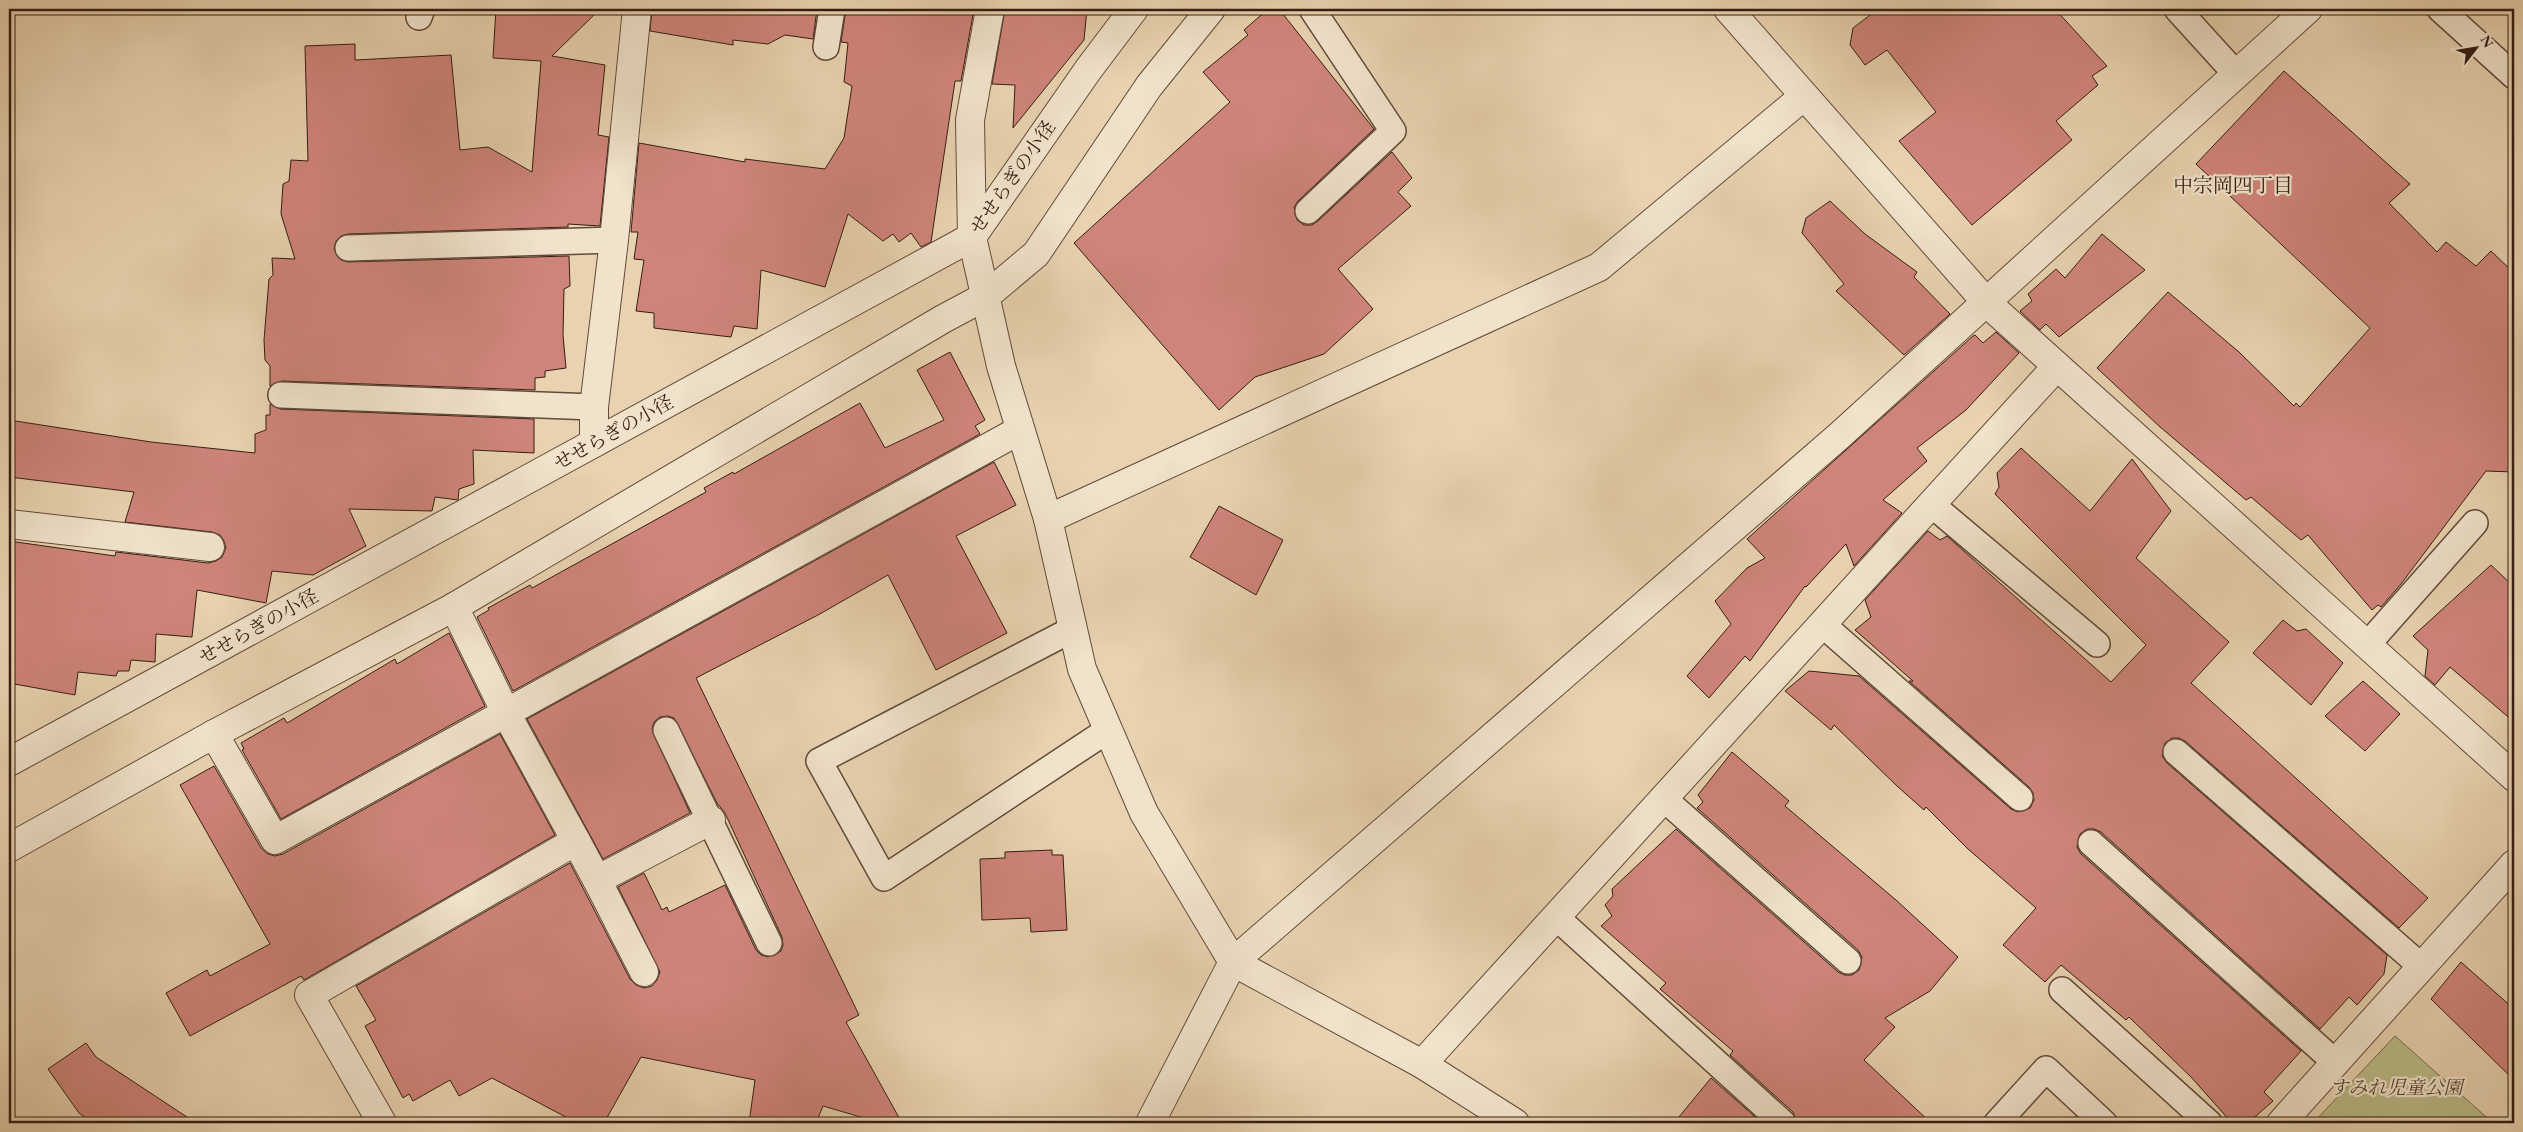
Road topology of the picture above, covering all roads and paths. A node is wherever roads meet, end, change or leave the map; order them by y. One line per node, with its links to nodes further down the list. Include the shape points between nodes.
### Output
1 (637, 9): 16 (street)
2 (832, 9): 11 (lane)
3 (990, 9): 18 (street, via 970,120)
4 (1134, 9): 18 (street, せせらぎの小径, via 1088,70)
5 (1211, 9): 18 (street, via 1149,86 1036,254)
6 (1312, 9): 15 (lane, via 1393,131)
7 (1728, 9): 14 (street)
8 (2177, 9): 12 (lane)
9 (2440, 9): 13 (lane)
10 (2303, 11): 12 (street)
11 (826, 47)
12 (2237, 75): 19 (street)
13 (2514, 76)
14 (1804, 96): 19 (street); 26 (street, via 1599,267)
15 (1308, 212)
16 (614, 240): 17 (lane); 22 (street)
17 (348, 248)
18 (979, 267): 23 (street, via 1001,366); 24 (street, せせらぎの小径); 30 (street, via 943,319)
19 (1987, 303): 20 (street); 53 (street, via 1839,436)
20 (2056, 366): 25 (street); 34 (street)
21 (281, 396): 22 (lane)
22 (594, 407): 24 (street)
23 (1020, 430): 26 (street); 35 (street)
24 (594, 443): 40 (street, せせらぎの小径)
25 (1931, 504): 31 (street); 33 (lane)
26 (1048, 519): 32 (street)
27 (2475, 523): 34 (lane)
28 (9, 524): 29 (street)
29 (210, 547)
30 (454, 607): 35 (street); 38 (street)
31 (1822, 624): 42 (street); 43 (lane)
32 (1073, 629): 37 (street, via 1082,669); 37 (lane, via 819,762 884,878)
33 (2097, 644)
34 (2367, 645): 41 (street)
35 (506, 713): 38 (street, via 274,840); 45 (street)
36 (666, 730): 44 (lane)
37 (1108, 730): 53 (street, via 1144,812)
38 (214, 734): 47 (street)
39 (2176, 752): 54 (lane)
40 (9, 762)
41 (2514, 777)
42 (1663, 798): 50 (street); 52 (lane)
43 (2020, 798)
44 (711, 820): 49 (street); 51 (lane)
45 (576, 841): 49 (street); 59 (street, via 309,995)
46 (2090, 843): 57 (lane)
47 (9, 848)
48 (2514, 864): 54 (street)
49 (597, 880): 55 (street)
50 (1556, 917): 58 (street); 62 (lane)
51 (769, 943)
52 (1848, 961)
53 (1233, 962): 58 (street); 60 (street)
54 (2422, 967): 57 (street)
55 (644, 972)
56 (2062, 990): 65 (lane)
57 (2336, 1062): 66 (street)
58 (1422, 1064): 61 (street)
59 (382, 1123)
60 (1150, 1123)
61 (1515, 1123)
62 (1783, 1123)
63 (1997, 1123): 64 (lane, via 2046,1069)
64 (2104, 1123)
65 (2209, 1123)
66 (2281, 1123)

